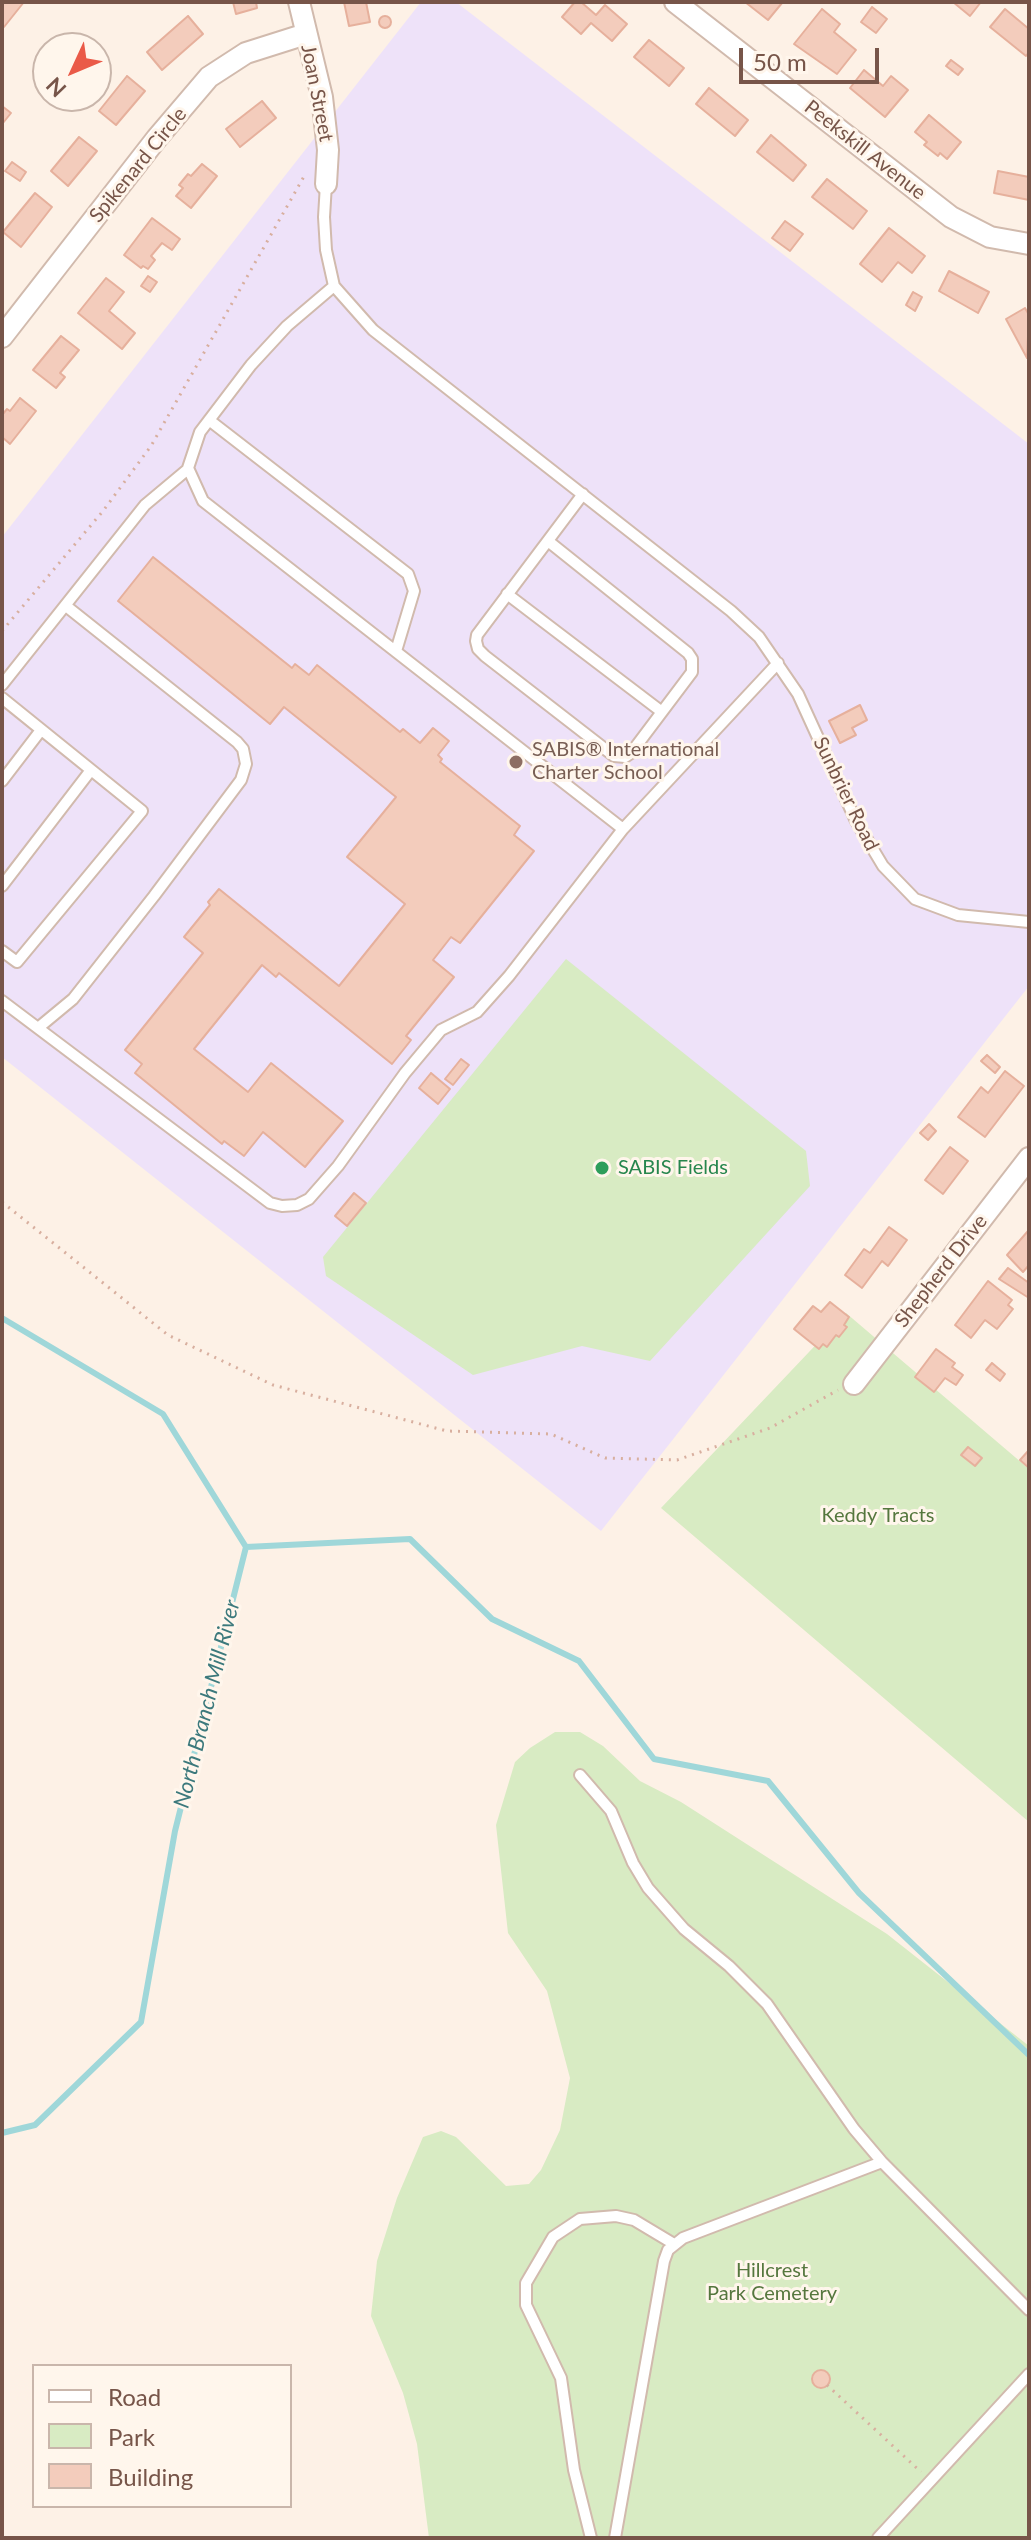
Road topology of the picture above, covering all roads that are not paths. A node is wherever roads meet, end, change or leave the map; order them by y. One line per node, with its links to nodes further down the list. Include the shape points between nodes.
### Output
1 (299, 2): 3 (street, Joan Street)
2 (675, 2): 5 (street, Peekskill Avenue, via 951,217 990,237)
3 (306, 34): 4 (street, Joan Street, via 322,97); 7 (street, Spikenard Circle, via 246,53 209,77)
4 (326, 184): 6 (lane, via 326,250)
5 (1029, 244)
6 (334, 286): 8 (lane, via 278,336); 10 (lane, Sunbrier Road, via 373,330)
7 (2, 337)
8 (209, 420): 9 (lane); 14 (lane, via 408,574 414,591)
9 (188, 469): 13 (lane, via 145,505); 14 (lane, via 203,501)
10 (583, 494): 11 (lane); 15 (lane, Sunbrier Road, via 731,611)
11 (548, 541): 12 (lane); 18 (lane, via 692,659 692,672)
12 (507, 594): 18 (lane); 18 (lane, via 477,635 478,649 602,747 619,758 631,753)
13 (66, 606): 16 (lane); 27 (lane, via 237,742 246,764 241,780 145,908 73,999)
14 (396, 651): 22 (lane)
15 (778, 663): 22 (lane); 24 (lane, Sunbrier Road, via 883,866 915,899 958,915)
16 (2, 685)
17 (2, 698): 19 (lane)
18 (662, 712)
19 (41, 730): 20 (lane); 21 (lane)
20 (91, 770): 23 (lane); 25 (lane, via 142,811 17,962)
21 (2, 781)
22 (623, 829): 27 (lane, via 509,976 477,1012 441,1030 338,1166 297,1205 270,1203)
23 (2, 886)
24 (1029, 922)
25 (2, 951)
26 (2, 1001): 27 (lane)
27 (38, 1028)
28 (1029, 1158): 29 (street, Shepherd Drive)
29 (854, 1384)
30 (580, 1775): 31 (lane, via 611,1811 648,1888 684,1929 767,2004)
31 (882, 2162): 32 (lane); 33 (lane)
32 (674, 2244): 35 (lane, via 634,2220 580,2219 553,2237 526,2283 526,2305 561,2378 574,2470); 36 (lane, via 664,2261)
33 (1029, 2310)
34 (1029, 2374): 37 (lane)
35 (591, 2538)
36 (615, 2538)
37 (878, 2538)

